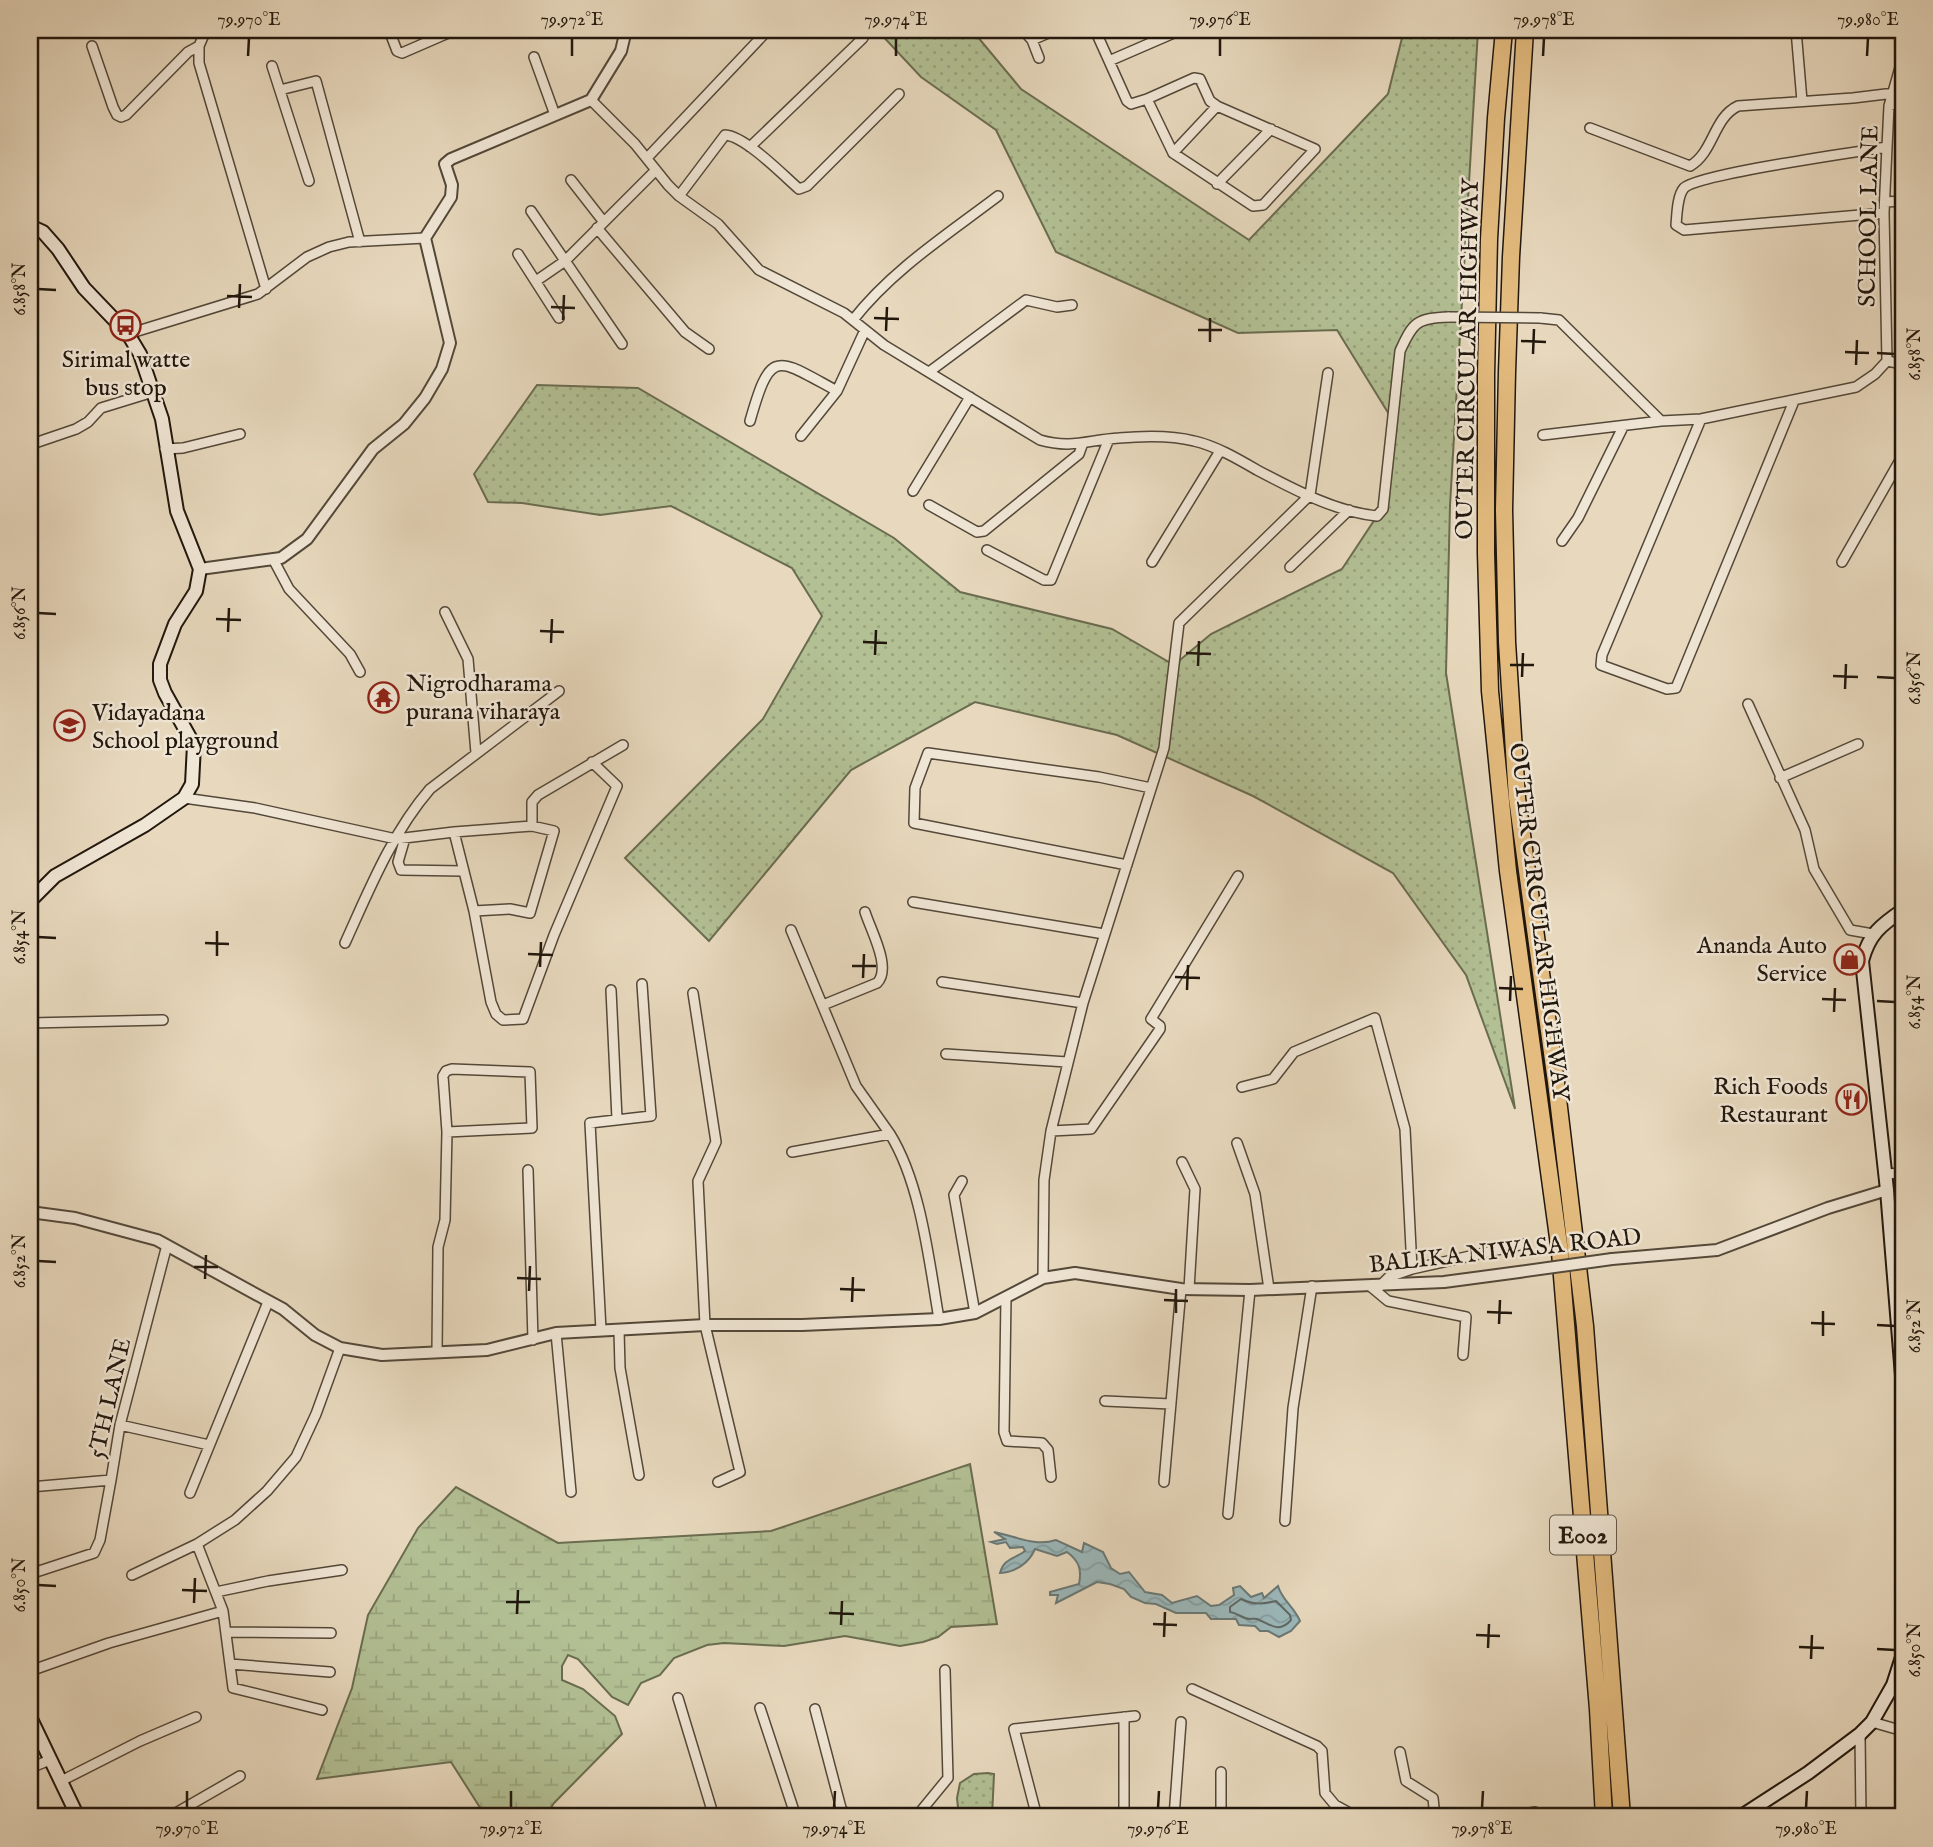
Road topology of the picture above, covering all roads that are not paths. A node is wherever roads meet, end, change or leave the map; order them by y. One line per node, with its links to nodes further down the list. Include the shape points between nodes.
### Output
1 (206, 30): 16 (street)
2 (389, 30): 3 (street, via 402,53)
3 (455, 30)
4 (626, 30): 26 (street, via 621,51)
5 (768, 30): 37 (street)
6 (1023, 30): 14 (street)
7 (1055, 30): 14 (street)
8 (1095, 30): 20 (street)
9 (1504, 30): 227 (highway, OUTER CIRCULAR HIGHWAY / E002, via 1490,225 1486,375 1490,691 1508,871 1560,1252)
10 (1525, 30): 228 (highway, OUTER CIRCULAR HIGHWAY / E002, via 1507,359 1504,510 1508,655 1517,798 1585,1326)
11 (1796, 30): 27 (street)
12 (1177, 32): 20 (street)
13 (863, 38): 34 (street)
14 (1032, 40): 19 (street)
15 (92, 46): 16 (street, via 113,107 121,117 188,51)
16 (199, 46): 55 (street, via 204,85)
17 (534, 57): 31 (street)
18 (1903, 57): 23 (street, SCHOOL LANE)
19 (1039, 58)
20 (1109, 61): 25 (street, via 1127,101)
21 (272, 66): 22 (street)
22 (280, 90): 40 (street); 51 (street, via 316,81)
23 (1894, 93): 27 (street); 30 (street, SCHOOL LANE)
24 (899, 94): 34 (street, via 799,189)
25 (1147, 99): 29 (street, via 1194,78 1200,79); 36 (street)
26 (591, 100): 31 (street); 37 (street)
27 (1801, 101): 32 (street, via 1731,109 1700,159 1690,166)
28 (1903, 102): 30 (street)
29 (1217, 106): 33 (street); 36 (street)
30 (1889, 106): 35 (street, SCHOOL LANE)
31 (555, 115): 50 (street, via 445,164 451,197)
32 (1590, 128)
33 (1271, 129): 41 (street); 41 (street, via 1315,149 1263,205 1253,205)
34 (750, 147): 42 (street, via 725,135)
35 (1887, 147): 45 (street, SCHOOL LANE); 47 (street, via 1796,161 1686,186 1681,191 1676,225 1685,230)
36 (1173, 153): 41 (street)
37 (646, 158): 38 (street)
38 (656, 170): 42 (street); 48 (street)
39 (571, 180): 48 (street)
40 (309, 181)
41 (1217, 184)
42 (678, 195): 58 (street, via 718,224 760,270)
43 (998, 196): 58 (street, via 897,273)
44 (1903, 201): 45 (street)
45 (1885, 202): 47 (street, SCHOOL LANE)
46 (531, 211): 53 (street)
47 (1884, 213): 63 (street, SCHOOL LANE)
48 (600, 225): 53 (street); 62 (street, via 685,332)
49 (30, 226): 60 (main road, via 43,232 85,289)
50 (425, 238): 51 (street); 90 (street, via 450,343 442,369 425,398 404,424 373,449 307,540)
51 (360, 242): 55 (street, via 329,247 307,257)
52 (519, 254): 54 (street)
53 (565, 261): 54 (street); 61 (street)
54 (536, 281): 57 (street)
55 (266, 289): 60 (street)
56 (1072, 305): 65 (street, via 1057,307 1026,300)
57 (559, 318)
58 (853, 320): 59 (street)
59 (865, 330): 65 (street); 67 (street)
60 (128, 334): 68 (main road)
61 (622, 344)
62 (709, 349)
63 (1887, 362): 64 (street); 70 (street, via 1856,387)
64 (1903, 364)
65 (929, 372): 69 (street)
66 (1328, 373): 85 (street)
67 (837, 391): 72 (street, via 788,364 778,365 761,382); 77 (street)
68 (153, 393): 80 (street, via 101,408 76,429); 81 (main road)
69 (970, 397): 79 (street, via 1040,440 1059,446); 84 (street)
70 (1794, 401): 71 (street); 71 (street, via 1676,688 1667,690 1601,666 1602,655)
71 (1701, 419): 73 (street)
72 (750, 421)
73 (1661, 421): 74 (street); 87 (street, bridge, via 1559,320 1427,318 1410,329 1400,351 1383,509 1377,516)
74 (1623, 427): 76 (street); 88 (street)
75 (240, 434): 81 (street)
76 (1543, 435)
77 (801, 436)
78 (1109, 439): 79 (street); 82 (street, via 1165,437 1195,441); 89 (street, via 1051,580)
79 (1083, 443): 86 (street, via 1079,454 984,531 977,532)
80 (32, 444)
81 (165, 449): 94 (main road, via 177,511)
82 (1220, 451): 85 (street); 91 (street)
83 (1903, 455): 92 (street)
84 (913, 491)
85 (1310, 495): 87 (street); 104 (street, via 1179,623 1164,748)
86 (929, 505)
87 (1349, 510): 93 (street)
88 (1562, 541)
89 (987, 550)
90 (273, 559): 94 (street); 96 (street, via 289,589)
91 (1152, 562)
92 (1842, 562)
93 (1290, 567)
94 (200, 569): 105 (main road, via 195,591 175,624 160,664 165,693 194,746 192,784)
95 (445, 612): 101 (street, via 468,659)
96 (360, 672)
97 (559, 691): 101 (street)
98 (1748, 704): 103 (street)
99 (1858, 744): 103 (street)
100 (623, 745): 102 (street)
101 (476, 753): 108 (street, via 430,789 416,805)
102 (592, 762): 106 (street, via 538,795 532,802); 115 (street, via 617,786 523,1019 503,1020 496,1014)
103 (1780, 778): 119 (street, via 1805,830 1814,869 1850,930)
104 (1151, 788): 109 (street); 109 (street, via 928,753 915,788 914,823)
105 (184, 798): 108 (street); 112 (main road, via 55,876)
106 (531, 826): 107 (street); 115 (street, via 554,831 530,913)
107 (454, 832): 108 (street); 110 (street)
108 (400, 838): 110 (street, via 401,870); 120 (street, via 376,874)
109 (1128, 865): 118 (street)
110 (463, 871): 115 (street)
111 (1238, 876): 133 (street, via 1151,1019 1160,1029 1091,1129)
112 (30, 901)
113 (913, 902): 118 (street)
114 (1903, 910): 119 (main road)
115 (474, 911)
116 (865, 912): 126 (street, via 882,962 881,979)
117 (791, 930): 126 (street)
118 (1104, 934): 125 (street)
119 (1873, 934): 141 (main road, via 1866,945 1863,978)
120 (345, 943)
121 (942, 982): 125 (street)
122 (642, 984): 132 (street, via 651,1115)
123 (611, 990): 132 (street)
124 (693, 993): 158 (street, via 716,1142 698,1181)
125 (1083, 1003): 130 (street)
126 (823, 1005): 135 (street, via 856,1086)
127 (163, 1020): 128 (street)
128 (30, 1023)
129 (946, 1054): 130 (street)
130 (1067, 1062): 133 (street)
131 (1242, 1087): 147 (street, via 1273,1079 1294,1052 1375,1018 1405,1129)
132 (617, 1119): 159 (street, via 590,1123)
133 (1051, 1131): 148 (street, via 1044,1180)
134 (447, 1132): 134 (street, via 446,1071 530,1072 532,1128); 164 (street, via 445,1220 438,1247)
135 (890, 1134): 137 (street); 157 (street, via 921,1217)
136 (1237, 1143): 152 (street, via 1255,1194)
137 (792, 1152)
138 (1182, 1162): 151 (street, via 1195,1189)
139 (528, 1170): 162 (street)
140 (1903, 1173): 141 (street)
141 (1885, 1174): 143 (main road)
142 (962, 1181): 156 (street, via 954,1195)
143 (1887, 1190): 150 (street, BALIKA NIWASA ROAD, bridge, via 1717,1251); 166 (main road)
144 (30, 1212): 146 (street, BALIKA NIWASA ROAD, via 75,1218)
145 (1524, 1244): 147 (street)
146 (167, 1245): 155 (street, BALIKA NIWASA ROAD); 169 (street, 5TH LANE)
147 (1412, 1269): 150 (street)
148 (1043, 1278): 151 (street, BALIKA NIWASA ROAD, via 1075,1273); 154 (street, BALIKA NIWASA ROAD)
149 (1312, 1286): 150 (street, BALIKA NIWASA ROAD); 152 (street, BALIKA NIWASA ROAD); 180 (street, via 1293,1408)
150 (1374, 1286): 165 (street, via 1388,1301 1466,1317)
151 (1185, 1289): 153 (street, BALIKA NIWASA ROAD); 168 (street)
152 (1269, 1289): 153 (street, BALIKA NIWASA ROAD)
153 (1250, 1290): 179 (street)
154 (1006, 1297): 156 (street, BALIKA NIWASA ROAD); 172 (street, via 1004,1432 1007,1440 1042,1443 1048,1450)
155 (268, 1302): 163 (street, BALIKA NIWASA ROAD); 170 (street)
156 (975, 1313): 157 (street, BALIKA NIWASA ROAD)
157 (939, 1319): 158 (street, BALIKA NIWASA ROAD)
158 (705, 1325): 160 (street, BALIKA NIWASA ROAD); 174 (street, via 740,1472)
159 (601, 1330): 160 (street, BALIKA NIWASA ROAD); 161 (street, BALIKA NIWASA ROAD)
160 (619, 1331): 171 (street, via 620,1368)
161 (556, 1333): 162 (street, BALIKA NIWASA ROAD); 177 (street)
162 (533, 1340): 164 (street, BALIKA NIWASA ROAD, via 487,1350)
163 (340, 1348): 164 (street, BALIKA NIWASA ROAD, via 382,1355); 181 (street, via 296,1457 235,1520)
164 (437, 1352)
165 (1463, 1356)
166 (1903, 1388)
167 (1105, 1401): 168 (street)
168 (1171, 1404): 175 (street)
169 (120, 1425): 170 (street); 173 (street, 5TH LANE)
170 (209, 1445): 178 (street)
171 (639, 1475)
172 (1051, 1477)
173 (111, 1480): 176 (street, 5TH LANE); 183 (street, via 94,1553)
174 (718, 1482)
175 (1164, 1482)
176 (30, 1487)
177 (571, 1492)
178 (190, 1493)
179 (1228, 1514)
180 (1285, 1521)
181 (197, 1544): 184 (street); 185 (street)
182 (342, 1570): 185 (street)
183 (30, 1574)
184 (132, 1575)
185 (216, 1592): 186 (street)
186 (223, 1611): 187 (street); 191 (street)
187 (226, 1632): 188 (street); 190 (street)
188 (331, 1633)
189 (1903, 1654): 203 (main road, via 1893,1685)
190 (230, 1664): 193 (street); 198 (street, via 233,1688)
191 (30, 1671)
192 (945, 1671): 219 (street, via 948,1778)
193 (330, 1672)
194 (1192, 1689): 224 (street, via 1317,1746 1322,1751 1328,1799)
195 (678, 1698): 216 (street)
196 (760, 1708): 217 (street)
197 (815, 1709): 218 (street, via 841,1808 846,1815)
198 (322, 1710)
199 (30, 1717): 208 (main road)
200 (196, 1717): 212 (street)
201 (1124, 1717): 202 (street); 220 (street, via 1014,1729); 221 (street)
202 (1135, 1717)
203 (1872, 1722): 205 (street); 206 (main road)
204 (1181, 1723): 222 (street)
205 (1903, 1731)
206 (1860, 1734): 229 (main road); 230 (street)
207 (1400, 1752): 225 (street, via 1406,1781 1433,1798)
208 (50, 1760): 209 (street); 212 (main road)
209 (30, 1768)
210 (1220, 1772): 223 (street)
211 (240, 1776): 215 (street)
212 (61, 1781): 214 (main road)
213 (1535, 1812): 226 (street)
214 (78, 1817)
215 (169, 1817)
216 (714, 1817)
217 (796, 1817)
218 (867, 1817)
219 (916, 1817)
220 (1037, 1817)
221 (1124, 1817)
222 (1174, 1817)
223 (1221, 1817)
224 (1357, 1817)
225 (1435, 1817)
226 (1510, 1817)
227 (1604, 1817)
228 (1622, 1817)
229 (1740, 1817)
230 (1861, 1817)

